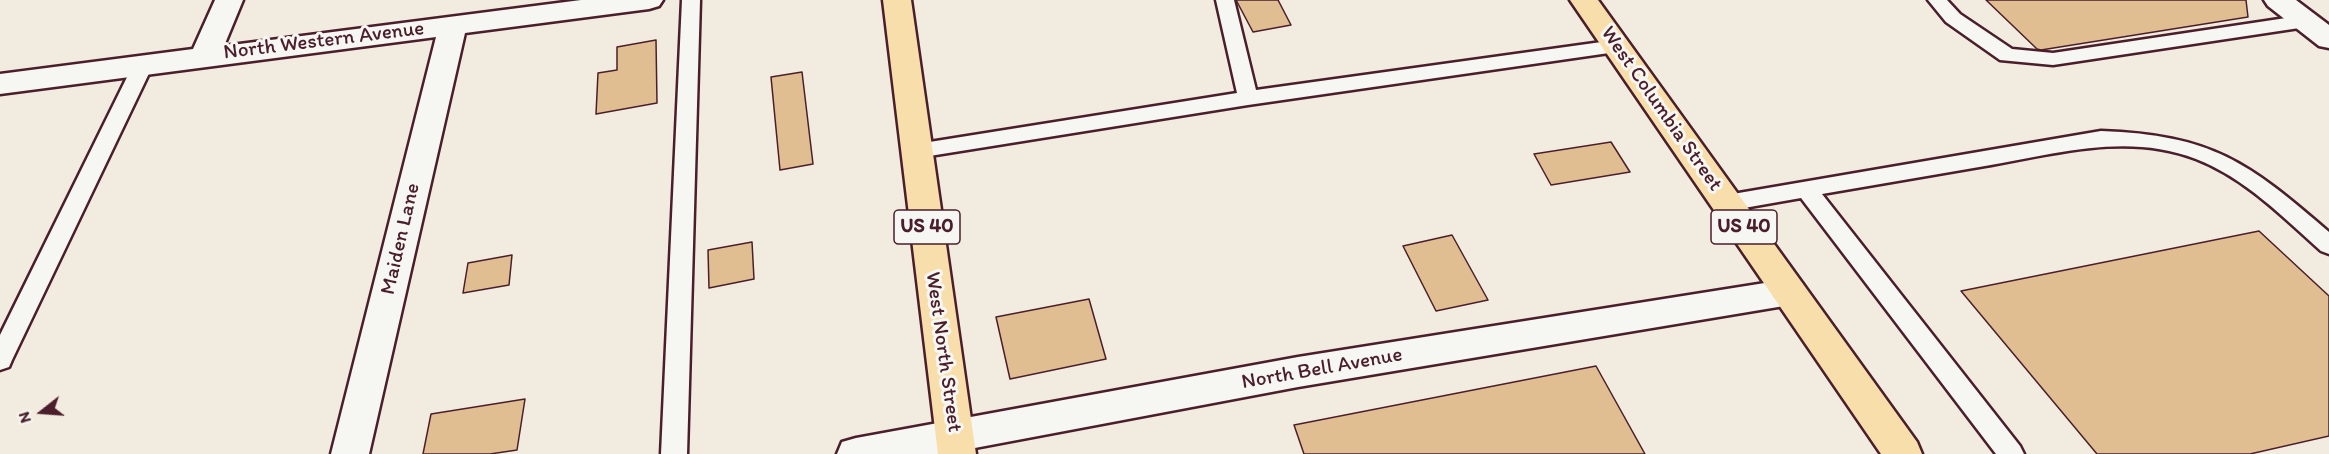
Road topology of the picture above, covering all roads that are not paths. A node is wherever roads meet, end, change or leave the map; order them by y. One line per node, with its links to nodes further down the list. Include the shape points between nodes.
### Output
1 (229, 0): 14 (street)
2 (649, 0): 9 (street, North Western Avenue)
3 (691, 0): 26 (lane)
4 (897, 0): 18 (main road, West North Street / US 40)
5 (1226, 0): 17 (lane)
6 (1584, 0): 13 (main road, West Columbia Street / US 40)
7 (1937, 0): 10 (lane, via 1953,18 2007,55 2053,59)
8 (2278, 0): 10 (street)
9 (557, 6): 11 (street, North Western Avenue)
10 (2306, 21): 12 (street)
11 (453, 24): 14 (street, North Western Avenue); 25 (street, Maiden Lane)
12 (2329, 39)
13 (1616, 46): 17 (lane); 20 (main road, West Columbia Street / US 40)
14 (205, 56): 15 (street, North Western Avenue)
15 (143, 65): 16 (street, North Western Avenue); 23 (lane)
16 (0, 84)
17 (1248, 98): 18 (lane)
18 (917, 151): 24 (main road, West North Street / US 40)
19 (1806, 189): 20 (lane); 21 (lane, via 2101,138 2142,140 2184,147 2220,160 2261,186); 29 (lane)
20 (1727, 203): 22 (main road, West Columbia Street / US 40)
21 (2329, 244)
22 (1790, 292): 24 (street, North Bell Avenue, via 1298,372); 28 (main road, West Columbia Street / US 40)
23 (0, 360)
24 (956, 445): 27 (street, North Bell Avenue)
25 (350, 454)
26 (674, 454)
27 (856, 454)
28 (1903, 454)
29 (2011, 454)

